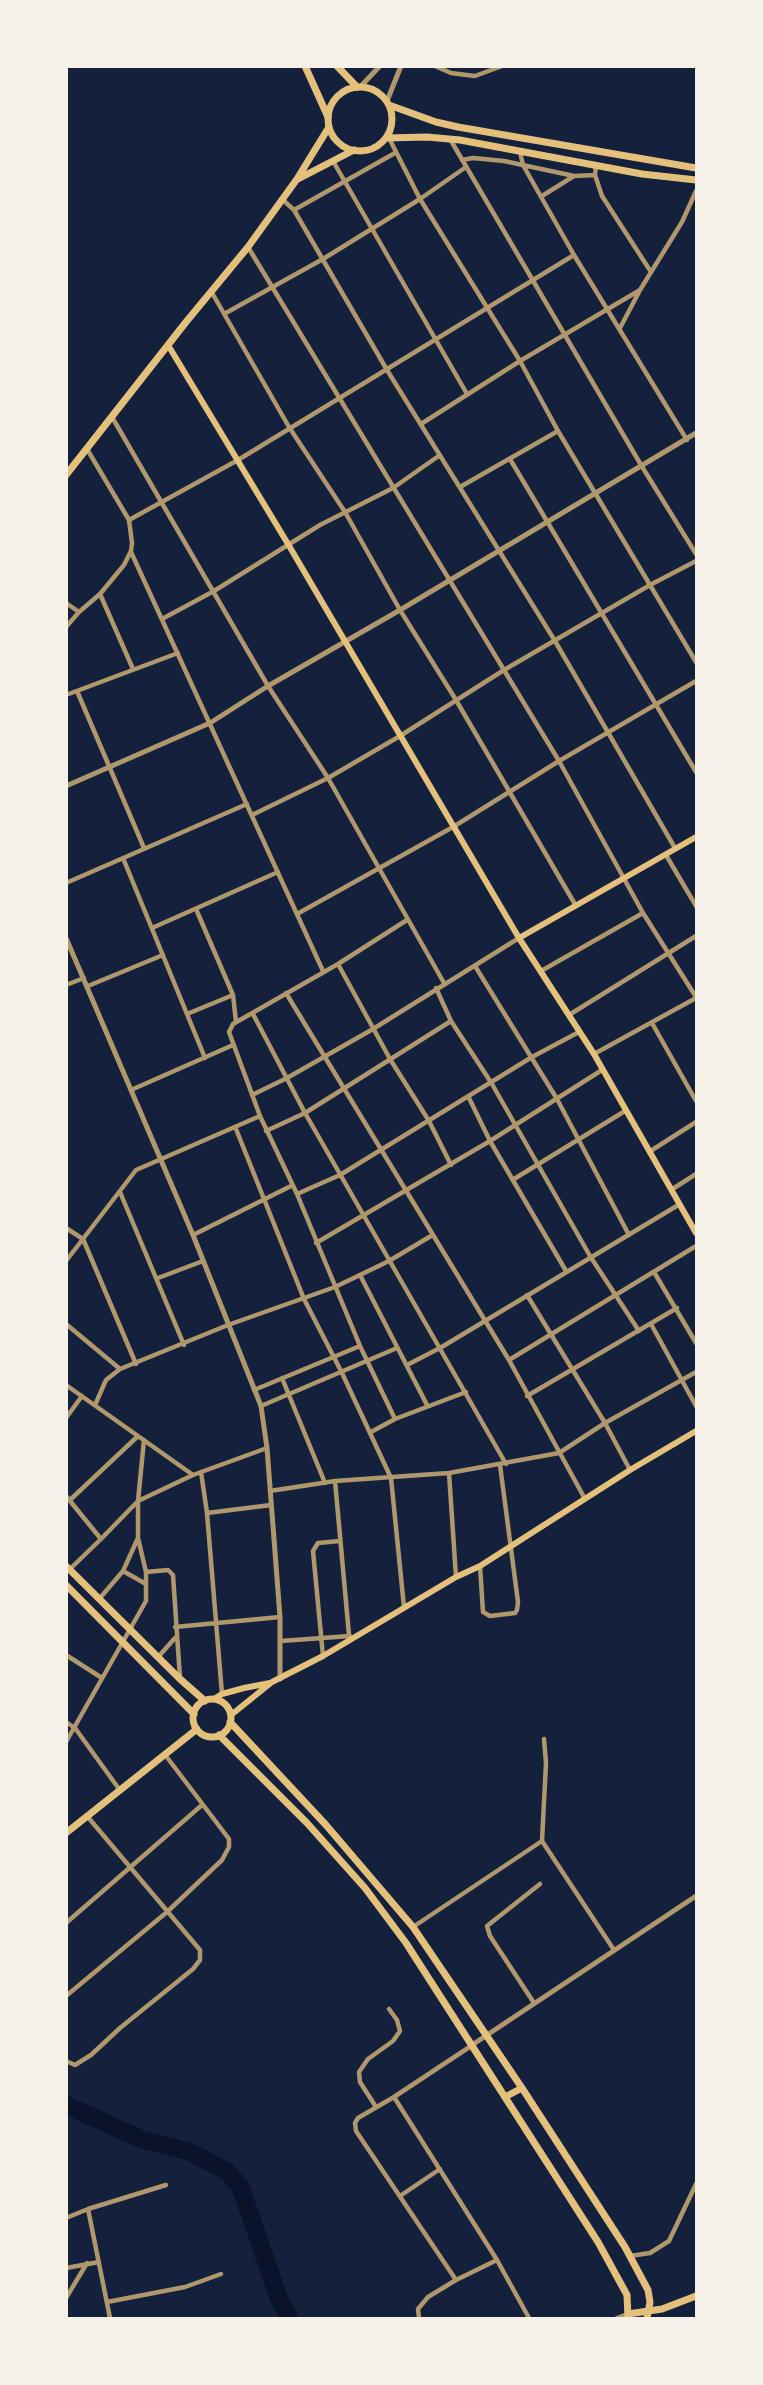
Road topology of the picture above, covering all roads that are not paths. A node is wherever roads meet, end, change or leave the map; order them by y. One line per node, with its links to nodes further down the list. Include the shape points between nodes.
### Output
1 (305, 66): 9 (main road)
2 (337, 66): 7 (main road)
3 (380, 66): 7 (street)
4 (401, 66): 8 (street)
5 (435, 66): 6 (street, via 464,76)
6 (502, 66)
7 (358, 87): 8 (main road, via 375,91); 9 (main road, via 334,100)
8 (388, 103): 11 (main road, via 392,122); 21 (main road, via 458,127)
9 (328, 117): 10 (main road)
10 (329, 127): 13 (main road, via 338,142); 24 (main road)
11 (387, 138): 12 (main road); 13 (main road, via 372,148); 15 (street)
12 (449, 139): 14 (main road); 16 (street)
13 (354, 150): 17 (main road)
14 (520, 151): 18 (street); 19 (main road)
15 (396, 153): 26 (street); 30 (street)
16 (462, 160): 18 (street); 20 (street)
17 (333, 161): 24 (main road); 26 (street)
18 (523, 165): 23 (street); 28 (street)
19 (596, 165): 22 (street); 25 (main road)
20 (466, 167): 30 (street); 37 (street)
21 (696, 168)
22 (595, 175): 23 (street); 36 (street, via 602,195)
23 (574, 176): 28 (street)
24 (297, 179): 29 (main road)
25 (696, 180)
26 (345, 182): 31 (street); 32 (street)
27 (696, 191): 36 (street)
28 (542, 196): 34 (street)
29 (282, 199): 31 (street); 33 (main road)
30 (420, 199): 32 (street); 41 (street)
31 (294, 210): 35 (street)
32 (371, 227): 35 (street); 46 (street)
33 (248, 247): 38 (street); 39 (main road)
34 (574, 255): 37 (street); 42 (street)
35 (323, 259): 38 (street); 49 (street)
36 (651, 272): 40 (street)
37 (531, 279): 41 (street); 45 (street)
38 (274, 286): 43 (street); 51 (street)
39 (211, 290): 43 (street); 47 (main road)
40 (640, 290): 42 (street); 44 (street)
41 (486, 308): 46 (street); 48 (street)
42 (608, 308): 44 (street); 45 (street)
43 (224, 314): 54 (street)
44 (620, 329): 57 (street)
45 (564, 334): 48 (street); 62 (street)
46 (435, 338): 49 (street); 50 (street)
47 (168, 345): 52 (main road); 61 (main road)
48 (520, 361): 50 (street); 55 (street)
49 (387, 370): 51 (street); 53 (street)
50 (467, 394): 53 (street)
51 (340, 397): 54 (street); 65 (street)
52 (112, 416): 58 (main road); 67 (street)
53 (421, 425): 59 (street)
54 (289, 427): 61 (street); 68 (street)
55 (558, 431): 60 (street); 66 (street)
56 (696, 435): 57 (street)
57 (687, 440): 62 (street)
58 (86, 448): 63 (main road); 69 (street)
59 (440, 456): 64 (street); 65 (street)
60 (510, 459): 64 (street); 70 (street)
61 (238, 460): 67 (street); 71 (main road)
62 (641, 465): 66 (street); 74 (street)
63 (66, 475)
64 (460, 487): 73 (street)
65 (393, 488): 68 (street); 76 (street)
66 (595, 494): 70 (street); 77 (street)
67 (162, 501): 69 (street); 78 (street)
68 (345, 512): 71 (street); 81 (street)
69 (129, 520): 72 (street)
70 (547, 521): 73 (street); 83 (street)
71 (288, 544): 78 (street); 86 (main road)
72 (131, 551): 79 (street); 84 (street)
73 (498, 551): 76 (street); 87 (street)
74 (696, 554)
75 (696, 561): 77 (street)
76 (450, 580): 81 (street); 91 (street)
77 (650, 585): 83 (street); 89 (street)
78 (215, 591): 84 (street); 93 (street)
79 (100, 594): 82 (street); 90 (street)
80 (66, 603): 82 (street)
81 (400, 610): 86 (street); 96 (street)
82 (79, 612): 85 (street)
83 (602, 612): 87 (street); 97 (street)
84 (162, 619): 88 (street)
85 (66, 627)
86 (345, 640): 93 (street); 100 (main road)
87 (555, 641): 91 (street); 99 (street)
88 (178, 653): 90 (street); 98 (street)
89 (696, 662)
90 (133, 670): 94 (street)
91 (504, 670): 96 (street); 101 (street)
92 (696, 681): 97 (street)
93 (268, 685): 98 (street); 104 (street)
94 (77, 691): 95 (street); 102 (street)
95 (66, 695)
96 (456, 699): 100 (street); 106 (street)
97 (656, 703): 99 (street); 103 (street)
98 (210, 723): 102 (street); 107 (street)
99 (607, 733): 101 (street); 112 (street)
100 (400, 736): 104 (street); 109 (main road)
101 (559, 761): 106 (street); 117 (street)
102 (110, 768): 105 (street); 111 (street)
103 (696, 772)
104 (328, 778): 108 (street); 115 (street)
105 (66, 786)
106 (509, 792): 109 (street); 119 (street)
107 (247, 804): 108 (street); 111 (street)
108 (252, 815): 116 (street)
109 (453, 827): 115 (street); 128 (main road)
110 (696, 837): 112 (main road)
111 (144, 848): 114 (street)
112 (676, 849): 113 (main road)
113 (666, 855): 117 (main road); 120 (street)
114 (124, 858): 118 (street); 125 (street)
115 (378, 867): 122 (street); 124 (street)
116 (278, 872): 121 (street); 122 (street)
117 (625, 878): 119 (main road); 123 (street)
118 (66, 883)
119 (576, 906): 128 (main road)
120 (696, 906)
121 (196, 909): 125 (street); 141 (street)
122 (297, 914): 133 (street)
123 (643, 914): 129 (street); 134 (street)
124 (407, 920): 131 (street); 136 (street)
125 (152, 929): 130 (street)
126 (696, 936): 129 (street)
127 (66, 938): 135 (street)
128 (519, 938): 132 (street); 134 (main road)
129 (668, 953): 142 (street); 145 (street)
130 (163, 955): 138 (street); 143 (street)
131 (338, 964): 133 (street); 149 (street)
132 (475, 966): 136 (street); 155 (street)
133 (323, 971): 140 (street)
134 (540, 972): 145 (main road)
135 (84, 978): 137 (street); 138 (street)
136 (444, 983): 139 (street)
137 (66, 985)
138 (88, 986): 161 (street)
139 (436, 988): 146 (street); 149 (street)
140 (286, 993): 144 (street); 153 (street)
141 (233, 995): 143 (street); 147 (street)
142 (696, 998): 148 (street)
143 (187, 1014): 154 (street)
144 (253, 1014): 147 (street); 158 (street)
145 (568, 1015): 150 (main road)
146 (452, 1021): 156 (street); 159 (street)
147 (236, 1022): 151 (street, via 229,1032)
148 (652, 1023): 152 (street); 165 (street)
149 (373, 1029): 153 (street); 156 (street)
150 (579, 1032): 152 (main road); 155 (street)
151 (233, 1045): 154 (street); 162 (street)
152 (594, 1054): 157 (main road)
153 (323, 1057): 158 (street); 160 (street)
154 (205, 1058): 161 (street)
155 (532, 1058): 159 (street); 164 (street)
156 (390, 1059): 160 (street); 169 (street)
157 (602, 1070): 164 (street); 166 (main road)
158 (288, 1078): 162 (street); 167 (street)
159 (492, 1084): 163 (street); 171 (street)
160 (343, 1089): 167 (street); 176 (street)
161 (131, 1090): 178 (street)
162 (252, 1095): 168 (street)
163 (469, 1098): 169 (street); 175 (street)
164 (557, 1099): 171 (street); 174 (street)
165 (696, 1101)
166 (625, 1111): 174 (street); 177 (main road)
167 (305, 1113): 173 (street); 182 (street)
168 (260, 1116): 172 (street); 173 (street)
169 (429, 1121): 176 (street); 180 (street)
170 (696, 1122): 177 (street)
171 (515, 1125): 175 (street); 179 (street)
172 (236, 1129): 178 (street); 189 (street)
173 (266, 1131): 184 (street)
174 (579, 1140): 179 (street); 196 (street)
175 (490, 1142): 180 (street); 183 (street)
176 (381, 1151): 182 (street); 186 (street)
177 (649, 1152): 185 (main road)
178 (160, 1158): 187 (street, via 136,1170); 194 (street)
179 (538, 1163): 183 (street); 200 (street)
180 (450, 1165): 186 (street)
181 (696, 1174): 185 (street)
182 (340, 1175): 188 (street); 191 (street)
183 (514, 1179): 204 (street)
184 (291, 1186): 188 (street); 189 (street)
185 (671, 1190): 190 (main road)
186 (407, 1191): 191 (street); 195 (street)
187 (120, 1192): 197 (street); 207 (street)
188 (296, 1194): 198 (street)
189 (263, 1198): 194 (street); 211 (street)
190 (680, 1204): 193 (main road); 196 (street)
191 (364, 1216): 198 (street); 203 (street)
192 (66, 1227): 197 (street)
193 (696, 1233)
194 (193, 1235): 202 (street)
195 (431, 1236): 203 (street); 213 (street)
196 (629, 1236): 200 (street)
197 (83, 1239): 201 (street); 227 (street)
198 (316, 1243): 208 (street)
199 (696, 1246): 205 (street)
200 (590, 1256): 204 (street); 210 (street)
201 (66, 1261)
202 (203, 1261): 207 (street); 216 (street)
203 (389, 1261): 206 (street); 223 (street)
204 (566, 1271): 209 (street)
205 (654, 1272): 210 (street); 212 (street)
206 (360, 1275): 208 (street); 222 (street)
207 (158, 1278): 220 (street)
208 (335, 1287): 211 (street); 221 (street)
209 (527, 1295): 213 (street); 218 (street)
210 (616, 1295): 217 (street); 218 (street)
211 (304, 1298): 216 (street); 224 (street)
212 (677, 1308): 214 (street); 219 (street)
213 (483, 1321): 223 (street); 225 (street)
214 (651, 1324): 217 (street); 234 (street)
215 (66, 1325): 229 (street)
216 (228, 1325): 220 (street); 236 (street)
217 (639, 1331): 230 (street)
218 (550, 1335): 225 (street); 230 (street)
219 (696, 1343)
220 (184, 1345): 227 (street)
221 (360, 1346): 224 (street); 226 (street)
222 (397, 1348): 226 (street); 228 (street)
223 (440, 1348): 228 (street); 237 (street)
224 (333, 1356): 232 (street); 233 (street)
225 (509, 1360): 240 (street)
226 (369, 1362): 232 (street); 246 (street)
227 (136, 1364): 229 (street)
228 (407, 1365): 242 (street)
229 (120, 1369): 241 (street, via 106,1381)
230 (573, 1371): 240 (street); 247 (street)
231 (696, 1372): 234 (street)
232 (342, 1373): 238 (street); 249 (street)
233 (282, 1378): 236 (street); 238 (street)
234 (681, 1381): 244 (street); 247 (street)
235 (66, 1385): 239 (street)
236 (254, 1390): 243 (street)
237 (467, 1392): 242 (street); 254 (street)
238 (289, 1394): 243 (street); 262 (street)
239 (82, 1396): 241 (street); 245 (street)
240 (527, 1396): 253 (street)
241 (95, 1405): 250 (street)
242 (427, 1405): 246 (street)
243 (261, 1406): 252 (street)
244 (696, 1406)
245 (66, 1418)
246 (395, 1419): 249 (street)
247 (605, 1423): 253 (street); 256 (street)
248 (696, 1431): 256 (main road)
249 (370, 1432): 260 (street)
250 (138, 1436): 251 (street); 264 (street)
251 (144, 1440): 259 (street); 266 (street)
252 (267, 1448): 257 (street); 263 (street)
253 (559, 1453): 254 (street); 265 (street)
254 (506, 1464): 255 (street)
255 (500, 1465): 258 (street); 272 (street)
256 (630, 1470): 265 (main road)
257 (201, 1472): 259 (street); 268 (street)
258 (449, 1473): 260 (street); 277 (street)
259 (193, 1475): 266 (street)
260 (391, 1478): 261 (street); 281 (street)
261 (335, 1481): 262 (street); 271 (street)
262 (325, 1483): 263 (street)
263 (270, 1491): 267 (street)
264 (68, 1498): 270 (street)
265 (585, 1499): 272 (main road)
266 (138, 1501): 269 (street); 270 (street)
267 (271, 1505): 268 (street); 282 (street)
268 (207, 1513): 283 (street)
269 (138, 1538): 275 (street); 276 (street)
270 (101, 1539): 274 (street)
271 (340, 1541): 287 (street, via 318,1543 313,1551); 288 (street)
272 (512, 1546): 273 (main road); 273 (street, via 515,1613 490,1616 483,1612)
273 (480, 1566): 277 (main road)
274 (68, 1568): 280 (main road)
275 (123, 1571): 278 (street); 280 (street)
276 (146, 1572): 278 (street); 284 (street, via 172,1571)
277 (456, 1577): 281 (main road)
278 (147, 1585): 285 (street, via 144,1606)
279 (66, 1586): 289 (main road)
280 (100, 1598): 285 (main road)
281 (404, 1607): 288 (main road)
282 (280, 1617): 283 (street); 290 (street)
283 (216, 1624): 284 (street); 298 (street)
284 (175, 1627): 286 (street)
285 (129, 1628): 289 (street); 292 (main road)
286 (176, 1637): 292 (street); 295 (street)
287 (321, 1637): 288 (street); 290 (street); 293 (street)
288 (350, 1638): 293 (main road)
289 (123, 1641): 294 (street); 301 (main road)
290 (281, 1641): 296 (street)
291 (66, 1655): 294 (street)
292 (159, 1656): 295 (main road)
293 (323, 1656): 296 (main road)
294 (102, 1678): 304 (street)
295 (180, 1679): 300 (main road)
296 (280, 1679): 297 (main road)
297 (272, 1682): 298 (main road); 302 (main road)
298 (222, 1694): 299 (main road)
299 (214, 1699): 300 (main road); 302 (main road, via 225,1705)
300 (205, 1700): 301 (main road)
301 (194, 1714): 305 (main road)
302 (230, 1719): 306 (main road); 320 (main road)
303 (66, 1723): 304 (street)
304 (75, 1728): 308 (street); 310 (street)
305 (197, 1729): 306 (main road, via 207,1736); 309 (main road)
306 (219, 1735): 326 (main road, via 365,1888)
307 (544, 1740): 314 (street)
308 (66, 1742)
309 (166, 1756): 310 (main road); 311 (street)
310 (119, 1789): 312 (main road)
311 (202, 1805): 315 (street); 318 (street, via 229,1839 229,1847 222,1860)
312 (86, 1816): 313 (main road); 315 (street)
313 (66, 1833)
314 (542, 1841): 320 (street); 321 (street)
315 (130, 1869): 318 (street); 319 (street)
316 (540, 1884): 323 (street, via 487,1926)
317 (696, 1896): 321 (street)
318 (167, 1912): 322 (street); 327 (street, via 200,1950 198,1964 91,2055 75,2065)
319 (66, 1923)
320 (413, 1927): 325 (main road)
321 (614, 1950): 323 (street)
322 (66, 1996)
323 (534, 2003): 325 (street)
324 (389, 2009): 331 (street, via 400,2031 359,2072)
325 (485, 2035): 326 (street); 328 (main road)
326 (472, 2045): 329 (street); 330 (main road)
327 (66, 2061)
328 (522, 2088): 330 (main road); 338 (main road)
329 (394, 2097): 331 (street); 332 (street)
330 (505, 2097): 349 (main road, via 598,2242 627,2295)
331 (376, 2107): 335 (street, via 358,2118 355,2126)
332 (440, 2169): 335 (street); 339 (street)
333 (696, 2184): 338 (street, via 669,2241 650,2253)
334 (166, 2185): 336 (street)
335 (400, 2196): 344 (street)
336 (88, 2209): 337 (street); 340 (street)
337 (66, 2218)
338 (630, 2256): 348 (main road, via 648,2290)
339 (498, 2260): 344 (street); 352 (street)
340 (99, 2262): 341 (street); 347 (street)
341 (87, 2263): 342 (street); 346 (street)
342 (66, 2268)
343 (221, 2274): 347 (street, via 185,2287)
344 (456, 2280): 351 (street, via 421,2304)
345 (696, 2296): 348 (main road)
346 (66, 2298)
347 (107, 2302): 350 (street)
348 (649, 2315): 349 (main road)
349 (628, 2316): 353 (street)
350 (110, 2319)
351 (419, 2319)
352 (529, 2319)
353 (617, 2319)

